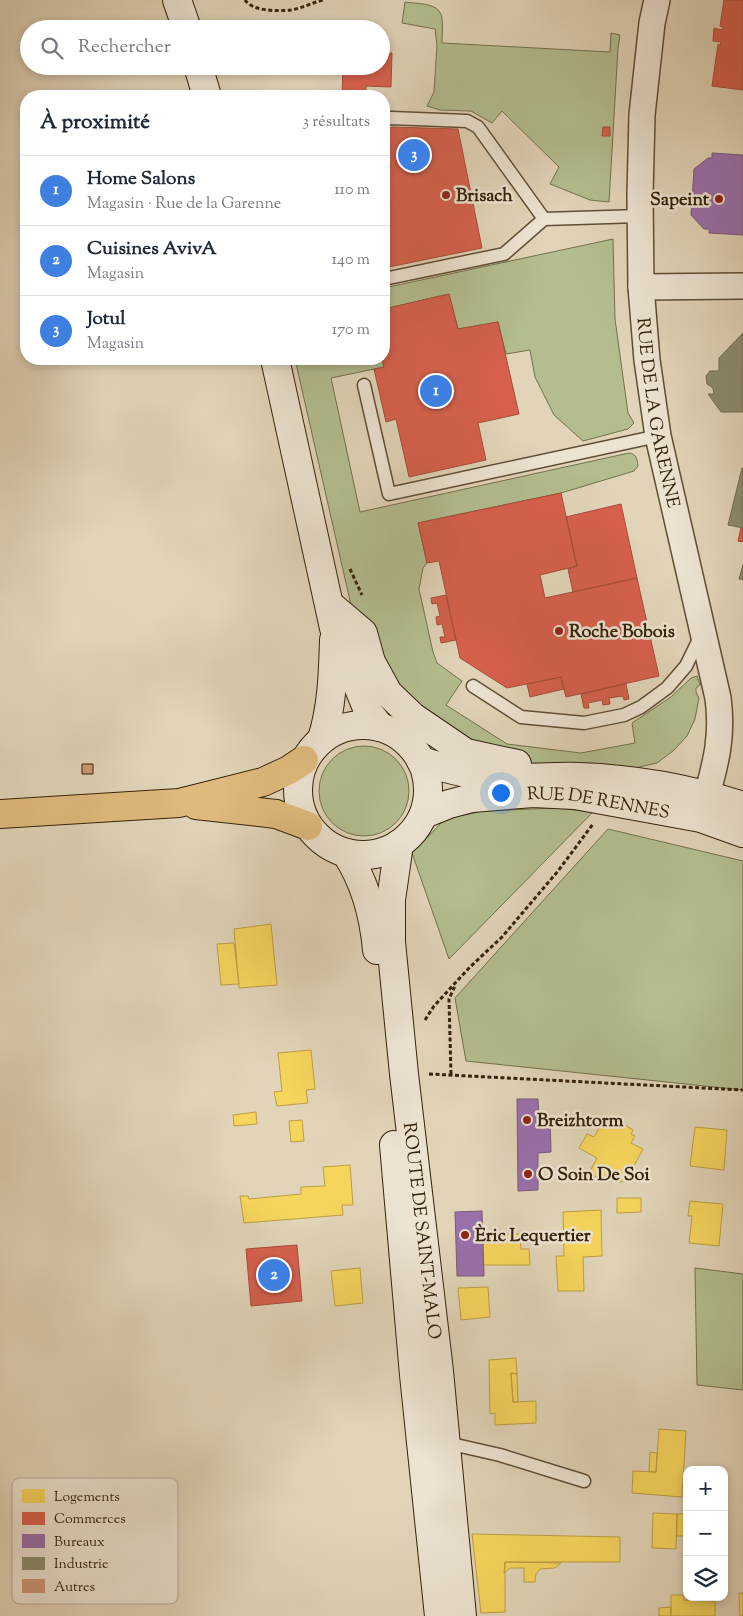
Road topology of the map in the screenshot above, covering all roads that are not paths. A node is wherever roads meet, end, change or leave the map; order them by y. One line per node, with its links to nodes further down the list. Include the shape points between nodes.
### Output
1 (177, 0): 3 (main road)
2 (657, 0): 7 (street, RUE DE LA GARENNE, via 642,115)
3 (184, 20)
4 (201, 75): 5 (main road)
5 (205, 90)
6 (390, 118): 8 (lane, via 467,121 478,127)
7 (640, 216): 8 (lane); 11 (street, RUE DE LA GARENNE)
8 (544, 219): 9 (lane, via 504,254)
9 (390, 278)
10 (743, 286): 11 (street)
11 (641, 287): 14 (street, RUE DE LA GARENNE)
12 (276, 365): 15 (main road)
13 (364, 385): 14 (lane, via 389,494)
14 (658, 436): 16 (street, RUE DE LA GARENNE)
15 (332, 617): 18 (main road, via 366,705); 19 (main road, via 333,683); 22 (main road, via 363,632 371,662 388,693 413,717 466,753)
16 (703, 631): 17 (lane, via 686,666 667,688 624,715 584,723 520,717); 25 (street, RUE DE LA GARENNE, via 721,720 718,753)
17 (473, 686)
18 (380, 727): 19 (main road, via 349,726); 21 (main road, via 404,740)
19 (322, 739): 20 (main road)
20 (304, 760): 23 (highway, via 263,782); 28 (main road, via 297,793)
21 (421, 761): 22 (main road, RUE DE RENNES, via 499,778); 27 (main road, via 428,787)
22 (578, 777): 25 (main road, RUE DE RENNES, via 626,780)
23 (179, 803): 26 (highway); 28 (highway, via 269,813)
24 (743, 806): 25 (main road, RUE DE RENNES)
25 (704, 807): 27 (main road, RUE DE RENNES, via 534,793 472,798); 29 (main road, RUE DE RENNES)
26 (0, 814)
27 (424, 814): 30 (main road)
28 (308, 826): 31 (main road, via 325,843)
29 (743, 833)
30 (399, 844): 31 (main road, via 374,854); 32 (main road, ROUTE DE SAINT-MALO, via 390,921 404,1074 438,1361)
31 (346, 853): 32 (main road, ROUTE DE SAINT-MALO, via 356,867 367,897 376,945)
32 (433, 1439): 33 (lane, via 500,1455); 34 (main road, ROUTE DE SAINT-MALO); 35 (main road, ROUTE DE SAINT-MALO)
33 (584, 1481)
34 (439, 1616)
35 (462, 1616)

